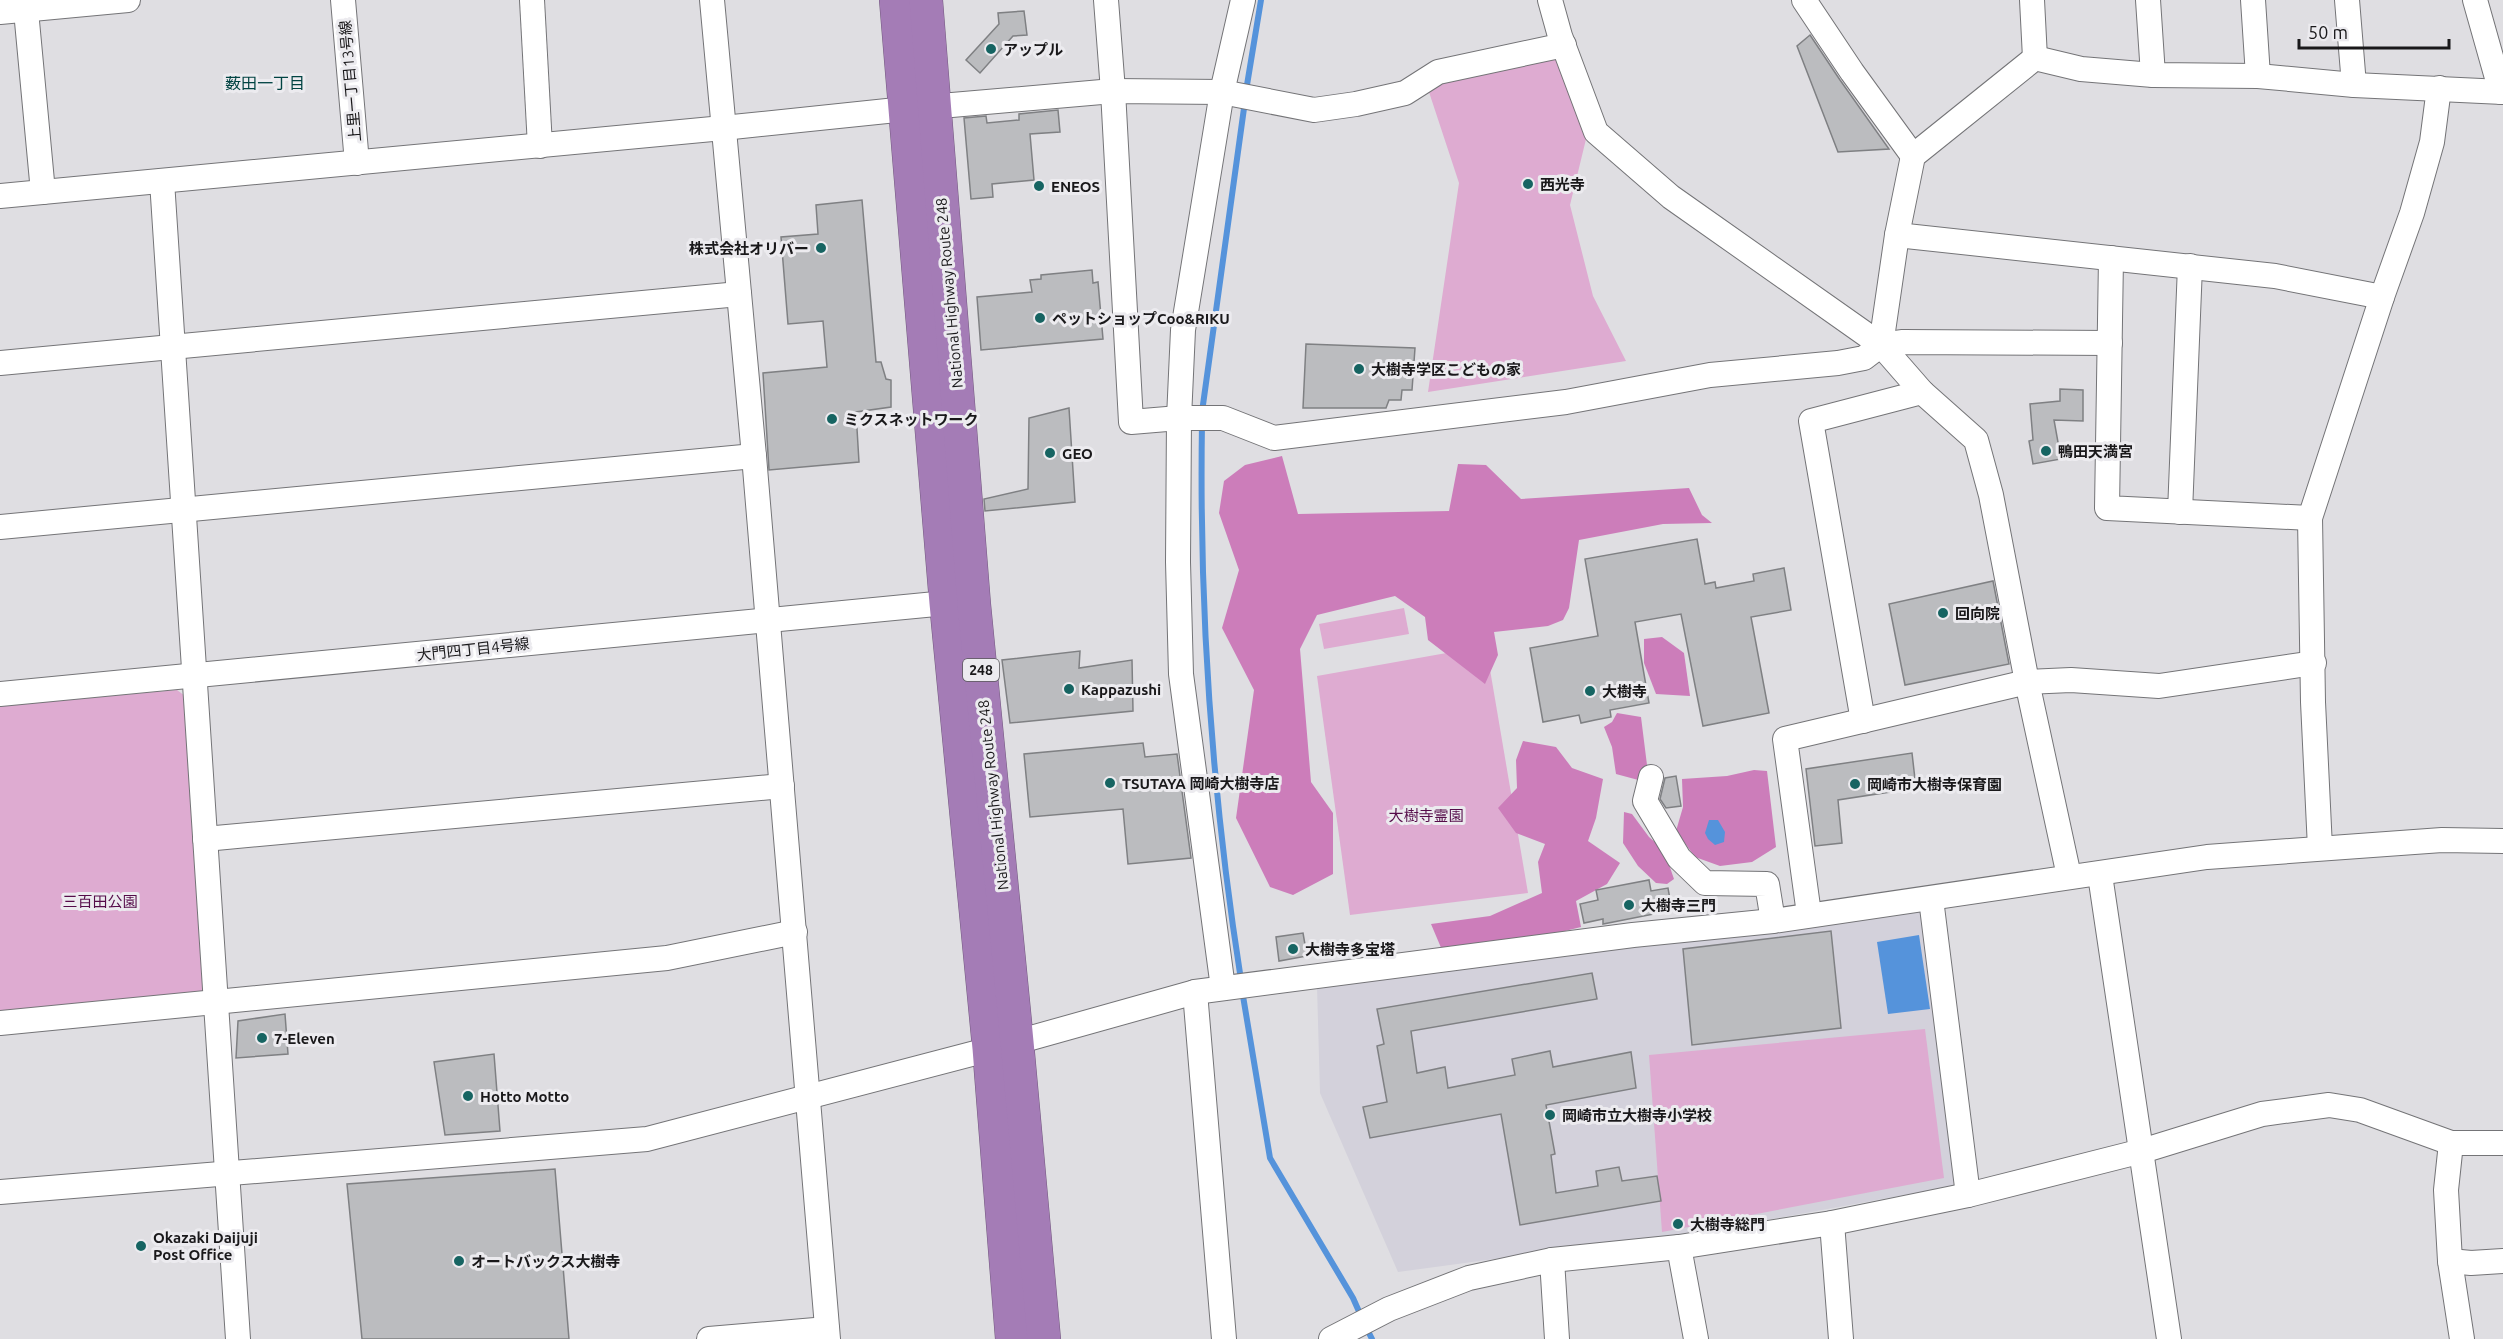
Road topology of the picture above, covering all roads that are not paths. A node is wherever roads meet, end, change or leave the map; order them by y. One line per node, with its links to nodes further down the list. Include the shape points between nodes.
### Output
1 (129, 0): 16 (street)
2 (343, 0): 31 (street, 上里一丁目13号線)
3 (532, 0): 29 (street)
4 (712, 0): 28 (street)
5 (896, 0): 27 (highway, National Highway Route 248 / 248)
6 (926, 0): 27 (highway, National Highway Route 248 / 248)
7 (1106, 0): 24 (street)
8 (1243, 0): 25 (street)
9 (1550, 0): 18 (street)
10 (1804, 0): 30 (street)
11 (2032, 0): 19 (street)
12 (2148, 0): 20 (street)
13 (2253, 0): 21 (street)
14 (2347, 0): 22 (street)
15 (2475, 0): 26 (street)
16 (25, 5): 17 (street); 33 (street)
17 (0, 12)
18 (1564, 45): 25 (street, via 1438,72 1406,93 1314,110); 41 (street, via 1596,132 1671,197)
19 (2035, 58): 20 (street, via 2081,69); 30 (street)
20 (2153, 75): 21 (street)
21 (2258, 76): 22 (street)
22 (2354, 85): 23 (street)
23 (2439, 88): 26 (street); 39 (street, via 2432,142)
24 (1113, 91): 25 (street); 27 (street); 45 (street, via 1131,422)
25 (1222, 92): 45 (street, via 1183,330)
26 (2502, 92)
27 (920, 107): 28 (street); 51 (highway, National Highway Route 248 / 248); 73 (highway, National Highway Route 248 / 248, via 974,604)
28 (723, 128): 29 (street); 38 (street)
29 (540, 146): 31 (street)
30 (1913, 156): 35 (street)
31 (357, 163): 32 (street)
32 (162, 181): 33 (street); 42 (street)
33 (43, 192): 34 (street)
34 (0, 196)
35 (1897, 236): 36 (street); 41 (street)
36 (2111, 258): 37 (street); 40 (street)
37 (2190, 266): 39 (street, via 2275,276); 48 (street)
38 (739, 294): 42 (street); 46 (street)
39 (2382, 297): 49 (street)
40 (2110, 343): 41 (street); 48 (street, via 2108,508)
41 (1881, 345): 44 (street); 45 (street, via 1864,358 1838,363 1710,375 1566,402 1274,438 1223,418)
42 (172, 346): 43 (street); 47 (street)
43 (0, 363)
44 (1922, 392): 55 (street, via 1976,440 1991,495); 57 (street, via 1811,420)
45 (1179, 418): 69 (street, via 1181,674)
46 (754, 456): 47 (street); 52 (street)
47 (183, 509): 50 (street); 54 (street)
48 (2180, 512): 49 (street)
49 (2310, 518): 53 (street)
50 (0, 527)
51 (946, 603): 52 (street, 大門四丁目4号線); 73 (highway, National Highway Route 248 / 248)
52 (768, 620): 54 (street, 大門四丁目4号線); 59 (street)
53 (2313, 663): 55 (street, via 2159,686 2071,680); 62 (street)
54 (193, 676): 56 (street, 大門四丁目4号線); 60 (street)
55 (2027, 682): 57 (street); 64 (street)
56 (0, 694)
57 (1863, 721): 66 (street, via 1785,739)
58 (1651, 777): 67 (street, via 1645,801 1678,858 1705,883 1767,884)
59 (782, 786): 60 (street); 68 (street)
60 (205, 839): 71 (street)
61 (2503, 840): 62 (street)
62 (2320, 848): 63 (street, via 2207,857)
63 (2100, 874): 64 (street); 77 (street)
64 (2069, 876): 65 (street)
65 (1931, 899): 66 (street); 80 (street)
66 (1809, 914): 67 (street)
67 (1773, 921): 69 (street, via 1633,935)
68 (795, 932): 71 (street, via 667,958); 74 (street)
69 (1223, 988): 70 (street)
70 (1195, 992): 73 (street); 92 (street)
71 (216, 1002): 72 (street); 78 (street)
72 (0, 1023)
73 (1003, 1045): 74 (street); 90 (highway, National Highway Route 248 / 248); 91 (highway, National Highway Route 248 / 248)
74 (808, 1097): 78 (street, via 647,1139); 86 (street)
75 (2451, 1143): 76 (street); 77 (street, via 2360,1110 2329,1105 2262,1113); 84 (street, via 2446,1190)
76 (2503, 1143)
77 (2142, 1150): 80 (street); 96 (street)
78 (228, 1173): 79 (street); 88 (street)
79 (0, 1192)
80 (1968, 1195): 81 (street)
81 (1832, 1223): 82 (street); 95 (street)
82 (1680, 1247): 83 (street); 94 (street)
83 (1552, 1260): 87 (street, via 1469,1278 1389,1309); 93 (street)
84 (2450, 1261): 85 (street); 97 (street)
85 (2503, 1261)
86 (828, 1334): 89 (street)
87 (1346, 1335)
88 (238, 1339)
89 (709, 1339)
90 (1012, 1339)
91 (1044, 1339)
92 (1224, 1339)
93 (1557, 1339)
94 (1696, 1339)
95 (1841, 1339)
96 (2169, 1339)
97 (2462, 1339)

